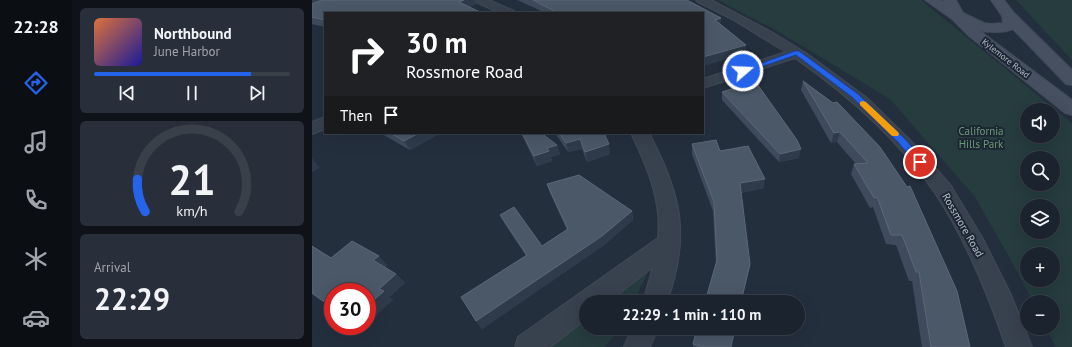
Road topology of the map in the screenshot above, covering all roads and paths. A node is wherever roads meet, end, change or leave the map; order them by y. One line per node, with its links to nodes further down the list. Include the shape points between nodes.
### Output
1 (318, 0): 7 (street)
2 (480, 0): 8 (street)
3 (702, 0): 11 (street, Rossmore Road, via 744,21)
4 (931, 0): 10 (main road)
5 (950, 0): 10 (main road, Kylemore Road)
6 (997, 0): 9 (main road)
7 (312, 2)
8 (508, 12)
9 (1010, 16): 10 (main road, via 1010,25 1004,28 980,26); 12 (main road)
10 (958, 17): 14 (main road, Kylemore Road, via 974,34)
11 (797, 53): 13 (street); 25 (street, Rossmore Road, via 855,96 901,140 940,185 975,241 1005,306)
12 (1072, 80)
13 (704, 84)
14 (1072, 109)
15 (324, 123): 16 (street)
16 (312, 129)
17 (641, 134): 18 (street, via 655,162 665,197 670,226)
18 (667, 244): 19 (street); 20 (street, via 666,261)
19 (598, 295)
20 (657, 295)
21 (579, 309): 23 (street)
22 (642, 335): 24 (street)
23 (528, 347)
24 (637, 347)
25 (1019, 347)

